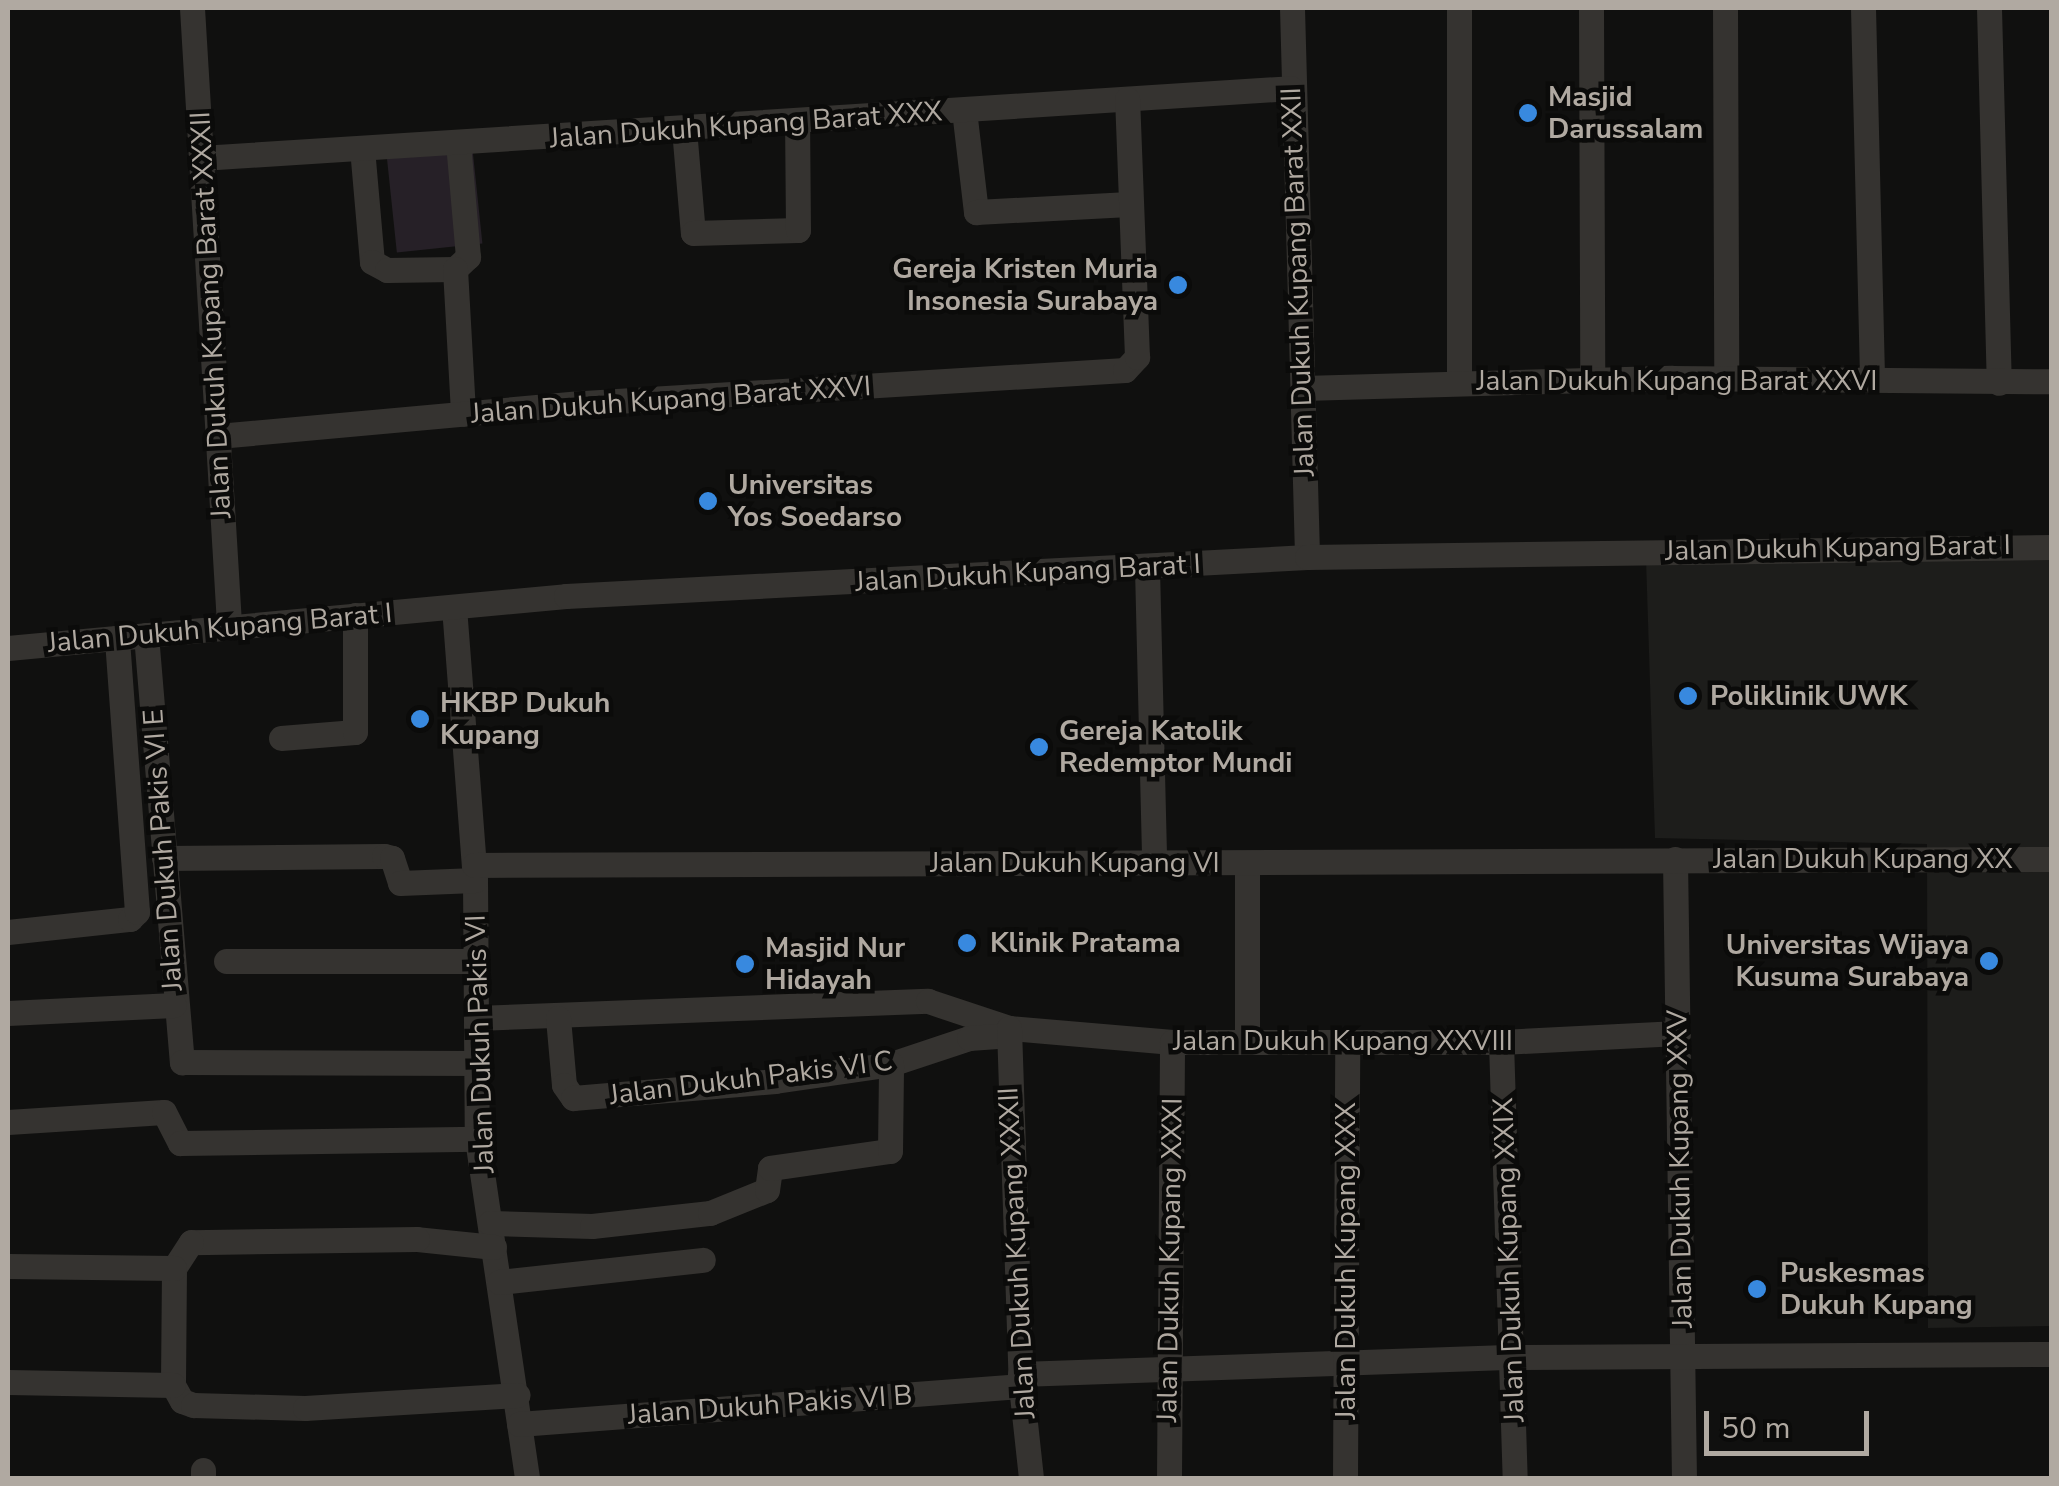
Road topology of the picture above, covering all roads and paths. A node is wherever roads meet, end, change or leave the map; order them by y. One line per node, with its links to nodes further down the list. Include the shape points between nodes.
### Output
1 (192, 8): 15 (street, Jalan Dukuh Kupang Barat XXXII)
2 (1292, 8): 8 (street, Jalan Dukuh Kupang Barat XXII)
3 (1459, 8): 22 (street)
4 (1591, 8): 19 (street)
5 (1725, 8): 18 (street)
6 (1863, 8): 20 (street)
7 (1989, 8): 23 (street)
8 (1291, 88): 9 (street, Jalan Dukuh Kupang Barat XXX); 24 (street, Jalan Dukuh Kupang Barat XXII)
9 (1127, 99): 10 (street, Jalan Dukuh Kupang Barat XXX); 16 (street)
10 (964, 110): 11 (street, Jalan Dukuh Kupang Barat XXX); 16 (street, via 976,212)
11 (797, 121): 12 (street, Jalan Dukuh Kupang Barat XXX); 12 (street, via 798,230 693,233)
12 (684, 129): 13 (street, Jalan Dukuh Kupang Barat XXX)
13 (458, 143): 14 (street, Jalan Dukuh Kupang Barat XXX); 17 (street, via 468,257)
14 (362, 148): 15 (street, Jalan Dukuh Kupang Barat XXX); 17 (street, via 372,262 387,270)
15 (201, 158): 26 (street, Jalan Dukuh Kupang Barat XXXII)
16 (1128, 204): 25 (street, Jalan Dukuh Kupang Barat XXVI, via 1137,357 1125,370)
17 (454, 269): 25 (street)
18 (1726, 378): 19 (street, Jalan Dukuh Kupang Barat XXVI); 20 (street, Jalan Dukuh Kupang Barat XXVI)
19 (1592, 380): 22 (street, Jalan Dukuh Kupang Barat XXVI)
20 (1872, 380): 23 (street, Jalan Dukuh Kupang Barat XXVI)
21 (2052, 381): 23 (street, Jalan Dukuh Kupang Barat XXVI)
22 (1459, 382): 24 (street, Jalan Dukuh Kupang Barat XXVI)
23 (1998, 383)
24 (1303, 388): 28 (street, Jalan Dukuh Kupang Barat XXII)
25 (463, 414): 26 (street, Jalan Dukuh Kupang Barat XXVI)
26 (218, 436): 32 (street, Jalan Dukuh Kupang Barat XXXII)
27 (2052, 547): 28 (street, Jalan Dukuh Kupang Barat I)
28 (1307, 557): 29 (street, Jalan Dukuh Kupang Barat I)
29 (1147, 568): 30 (street, Jalan Dukuh Kupang Barat I); 40 (street)
30 (454, 607): 31 (street, Jalan Dukuh Kupang Barat I); 42 (street, Jalan Dukuh Pakis VI)
31 (355, 615): 32 (street, Jalan Dukuh Kupang Barat I); 36 (street, via 355,732)
32 (229, 623): 33 (street, Jalan Dukuh Kupang Barat I)
33 (146, 635): 34 (street, Jalan Dukuh Kupang Barat I); 37 (street, Jalan Dukuh Pakis VI E)
34 (116, 638): 35 (street, Jalan Dukuh Kupang Barat I); 43 (street, via 137,912 130,920)
35 (8, 648)
36 (281, 738)
37 (164, 858): 42 (street, Jalan Dukuh Kupang VI, via 384,856 392,858 400,883); 46 (street, Jalan Dukuh Pakis VI E)
38 (2052, 858): 39 (street, Jalan Dukuh Kupang XX)
39 (1676, 859): 41 (street, Jalan Dukuh Kupang VI); 51 (street, Jalan Dukuh Kupang XXV)
40 (1154, 862): 41 (street, Jalan Dukuh Kupang VI); 42 (street, Jalan Dukuh Kupang VI)
41 (1248, 863): 53 (street)
42 (475, 873): 45 (street, Jalan Dukuh Pakis VI)
43 (8, 932)
44 (226, 961): 45 (street)
45 (475, 961): 48 (street, Jalan Dukuh Pakis VI)
46 (174, 1004): 47 (street); 56 (street, Jalan Dukuh Pakis VI E, via 184,1064)
47 (8, 1013)
48 (476, 1018): 49 (street); 56 (street, Jalan Dukuh Pakis VI)
49 (558, 1018): 50 (street, via 928,1001); 57 (street, Jalan Dukuh Pakis VI C, via 564,1085 573,1098)
50 (1008, 1032): 52 (street, Jalan Dukuh Kupang XXVIII); 57 (street, Jalan Dukuh Pakis VI C); 70 (street, Jalan Dukuh Kupang XXXII)
51 (1678, 1033): 54 (street, Jalan Dukuh Kupang XXVIII); 66 (street, Jalan Dukuh Kupang XXV)
52 (1172, 1042): 53 (street, Jalan Dukuh Kupang XXVIII); 69 (street, Jalan Dukuh Kupang XXXI)
53 (1248, 1042): 55 (street, Jalan Dukuh Kupang XXVIII)
54 (1501, 1042): 55 (street, Jalan Dukuh Kupang XXVIII); 67 (street, Jalan Dukuh Kupang XXIX)
55 (1347, 1043): 68 (street, Jalan Dukuh Kupang XXX)
56 (477, 1063): 59 (street, Jalan Dukuh Pakis VI)
57 (891, 1064): 60 (street, via 890,1152 770,1168 766,1191 710,1213)
58 (8, 1122): 59 (street, via 170,1114 178,1142)
59 (477, 1139): 60 (street, Jalan Dukuh Pakis VI)
60 (492, 1235): 63 (street, via 191,1242); 64 (street, Jalan Dukuh Pakis VI)
61 (703, 1260): 64 (street)
62 (8, 1266): 63 (street)
63 (174, 1268): 72 (street)
64 (499, 1282): 73 (street, Jalan Dukuh Pakis VI)
65 (2052, 1354): 66 (street, Jalan Dukuh Pakis VI B)
66 (1683, 1356): 67 (street, Jalan Dukuh Pakis VI B); 80 (street, Jalan Dukuh Kupang XXV)
67 (1514, 1357): 68 (street, Jalan Dukuh Pakis VI B); 79 (street, Jalan Dukuh Kupang XXIX)
68 (1346, 1362): 69 (street, Jalan Dukuh Pakis VI B); 78 (street, Jalan Dukuh Kupang XXX)
69 (1168, 1364): 70 (street, Jalan Dukuh Pakis VI B); 77 (street, Jalan Dukuh Kupang XXXI)
70 (1021, 1380): 74 (street, Jalan Dukuh Pakis VI B); 76 (street, Jalan Dukuh Kupang XXXII)
71 (8, 1382): 72 (street)
72 (178, 1393): 73 (street, via 305,1408)
73 (518, 1395): 74 (street, Jalan Dukuh Pakis VI)
74 (519, 1424): 75 (street, Jalan Dukuh Pakis VI)
75 (527, 1478)
76 (1031, 1478)
77 (1169, 1478)
78 (1345, 1478)
79 (1515, 1478)
80 (1684, 1478)

